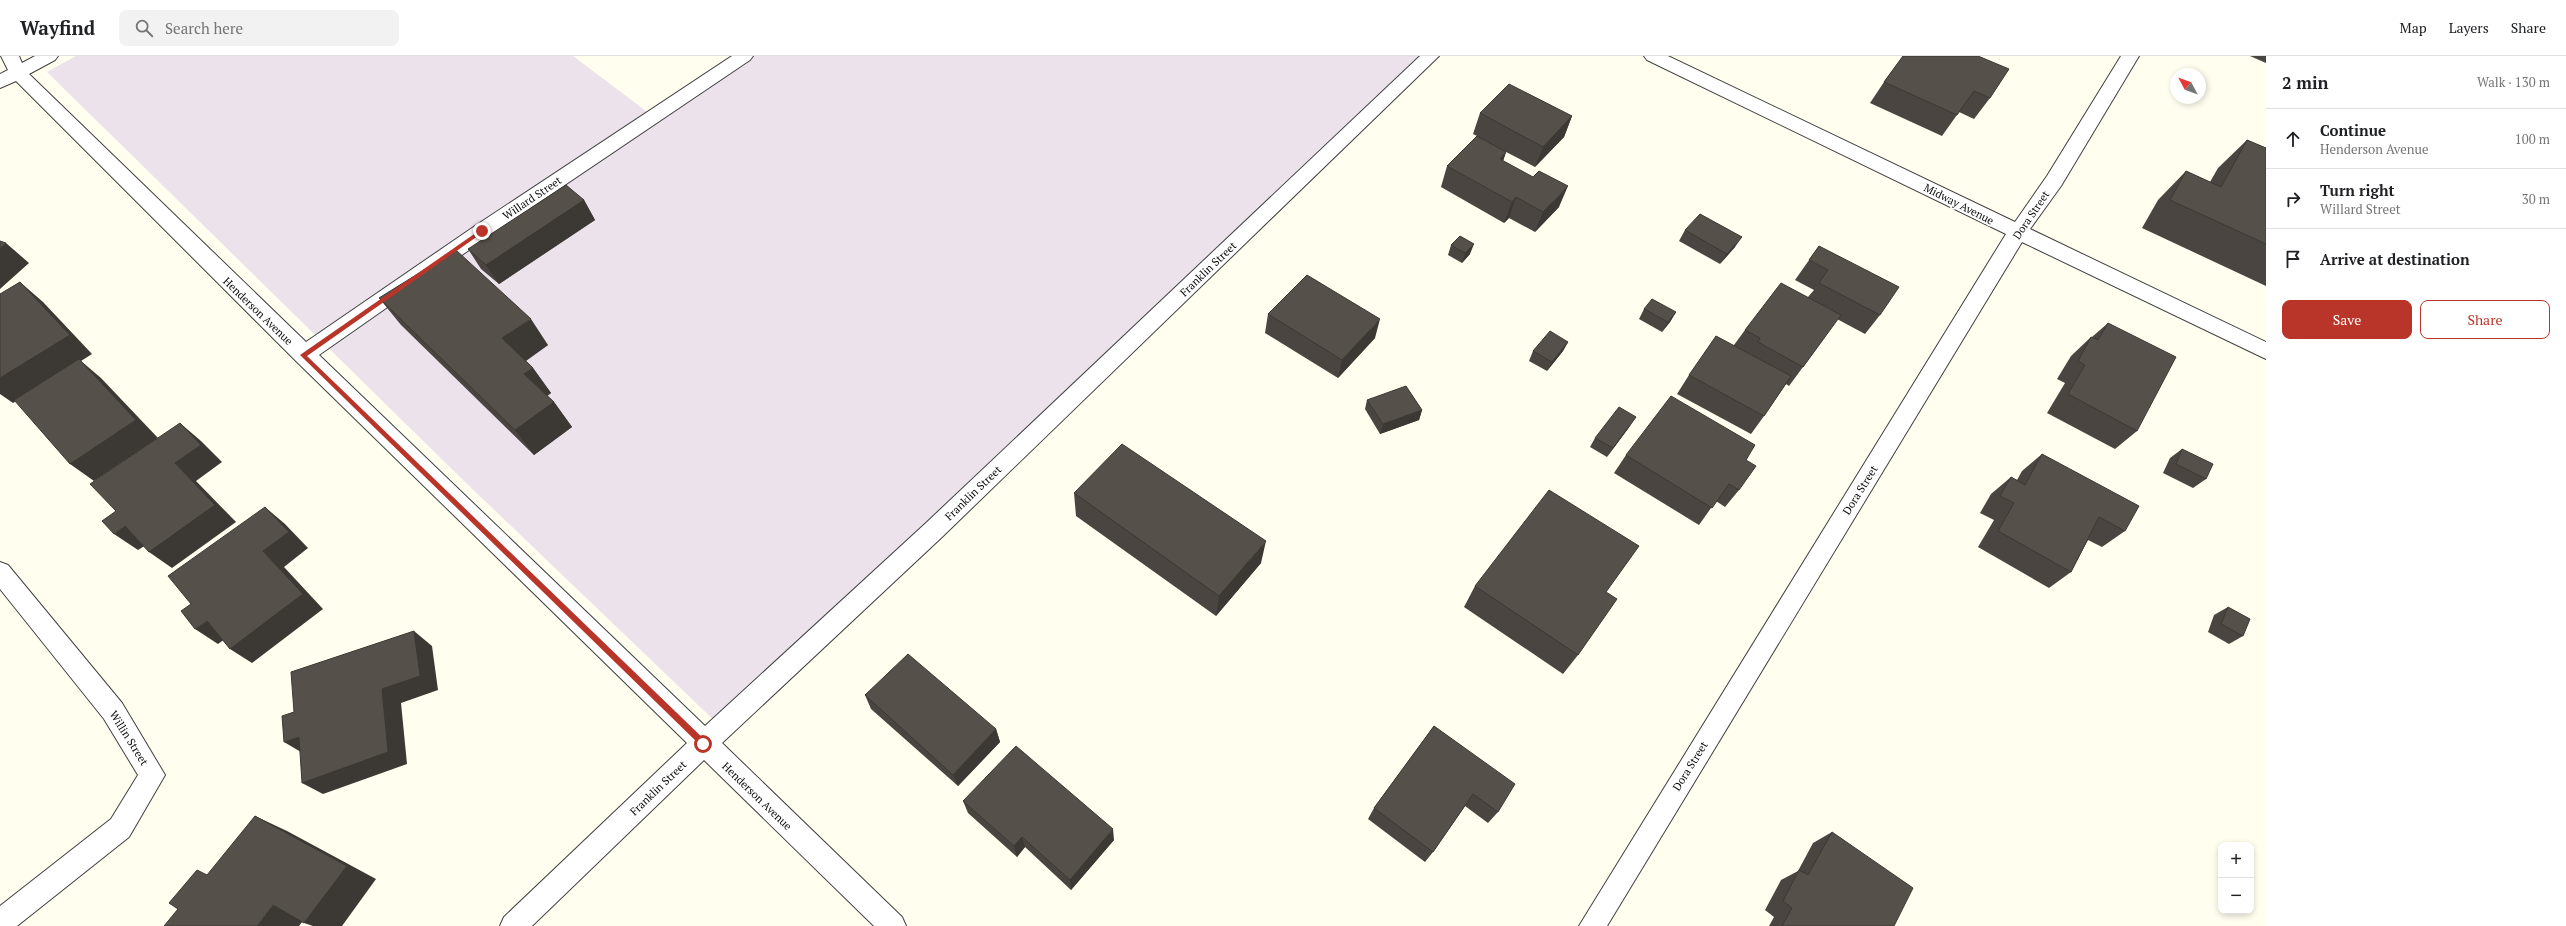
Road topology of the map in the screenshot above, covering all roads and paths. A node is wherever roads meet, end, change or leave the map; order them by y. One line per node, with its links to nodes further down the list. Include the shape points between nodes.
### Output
1 (49, 56): 6 (street)
2 (744, 56): 9 (street, Willard Street, via 482,231)
3 (1430, 56): 11 (street, Franklin Street, via 934,530)
4 (1653, 56): 7 (street, Midway Avenue)
5 (2130, 56): 7 (street, Dora Street, via 2054,181)
6 (9, 70): 9 (street, Henderson Avenue)
7 (2018, 233): 8 (street, Midway Avenue); 15 (street, Dora Street)
8 (2266, 351)
9 (303, 355): 11 (street, Henderson Avenue)
10 (0, 572): 12 (street, Willin Street, via 113,711 152,775 120,828)
11 (703, 744): 13 (street, Franklin Street); 14 (street, Henderson Avenue)
12 (0, 923)
13 (513, 926)
14 (893, 926)
15 (1592, 926)

